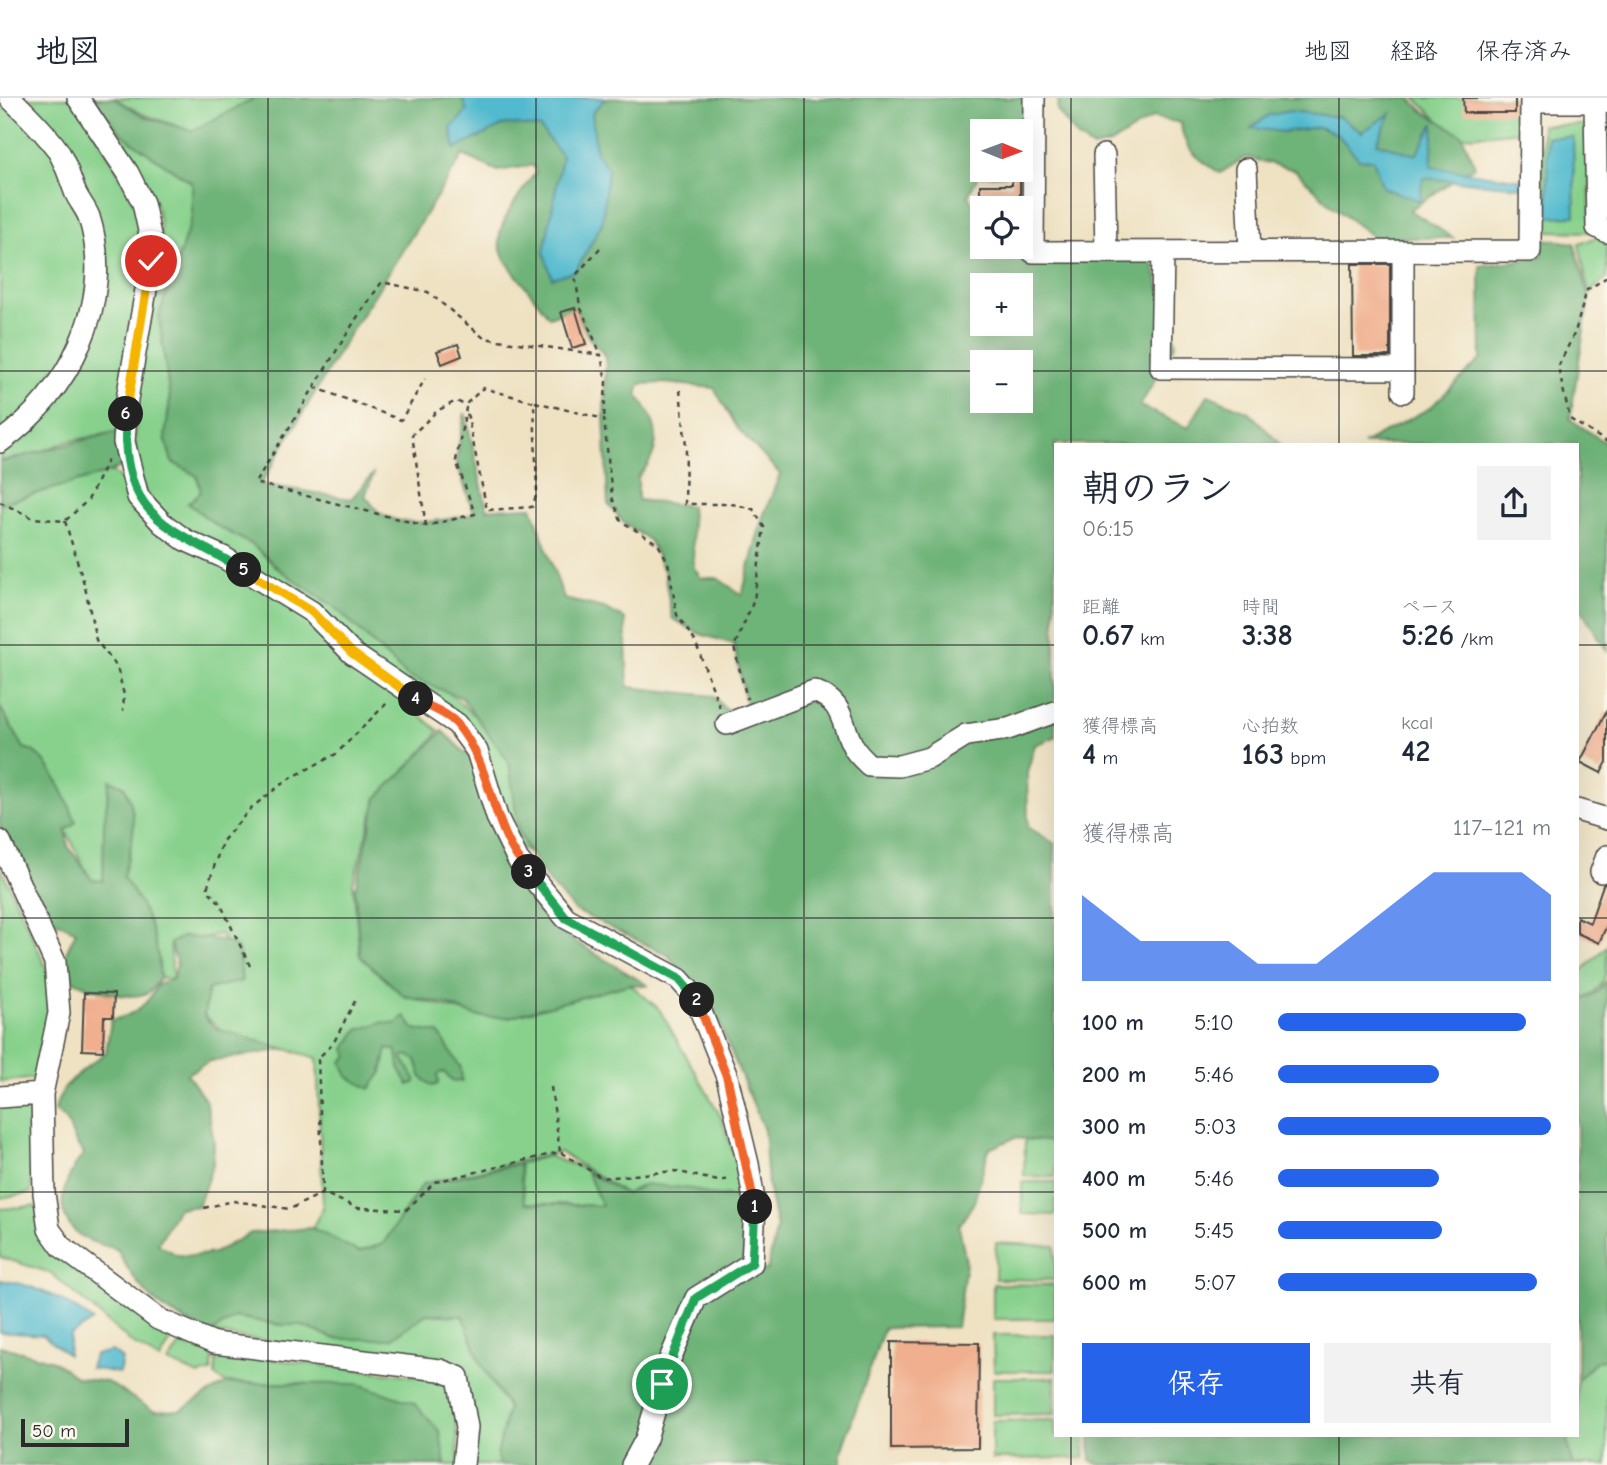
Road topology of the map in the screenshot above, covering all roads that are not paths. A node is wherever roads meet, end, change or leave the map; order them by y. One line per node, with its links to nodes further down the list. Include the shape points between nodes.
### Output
1 (10, 98): 15 (street, via 34,120 70,175 88,215 95,283 92,310 74,360 41,409)
2 (78, 98): 24 (street, via 128,173 143,203 150,235 151,261 125,430 138,497 185,540 312,612 352,653 447,716 477,751 497,817 518,860 566,918 679,979 695,997 727,1077 750,1177 755,1206 752,1263 696,1298 670,1359 646,1439)
3 (1034, 98): 11 (street, via 1033,252)
4 (1531, 100): 5 (street); 10 (street, via 1530,251)
5 (1601, 102): 8 (street, via 1597,228)
6 (1104, 155): 11 (street)
7 (1246, 169): 9 (street)
8 (1607, 232)
9 (1250, 250): 10 (street); 12 (street)
10 (1403, 251): 13 (street)
11 (1106, 252): 12 (street)
12 (1163, 252): 13 (street, via 1161,368)
13 (1403, 369): 14 (street)
14 (1403, 392)
15 (0, 442)
16 (1054, 712): 17 (street, via 1008,729 966,735 932,757 899,766 869,765 854,749 843,714 827,696 814,691)
17 (727, 724)
18 (1579, 811): 19 (street)
19 (1607, 819)
20 (0, 841): 21 (street, via 55,962 59,1013)
21 (42, 1094): 22 (street); 23 (street, via 44,1193 49,1229 62,1247 158,1319 214,1343 440,1370 458,1377 467,1427)
22 (0, 1097)
23 (463, 1465)
24 (632, 1465)

